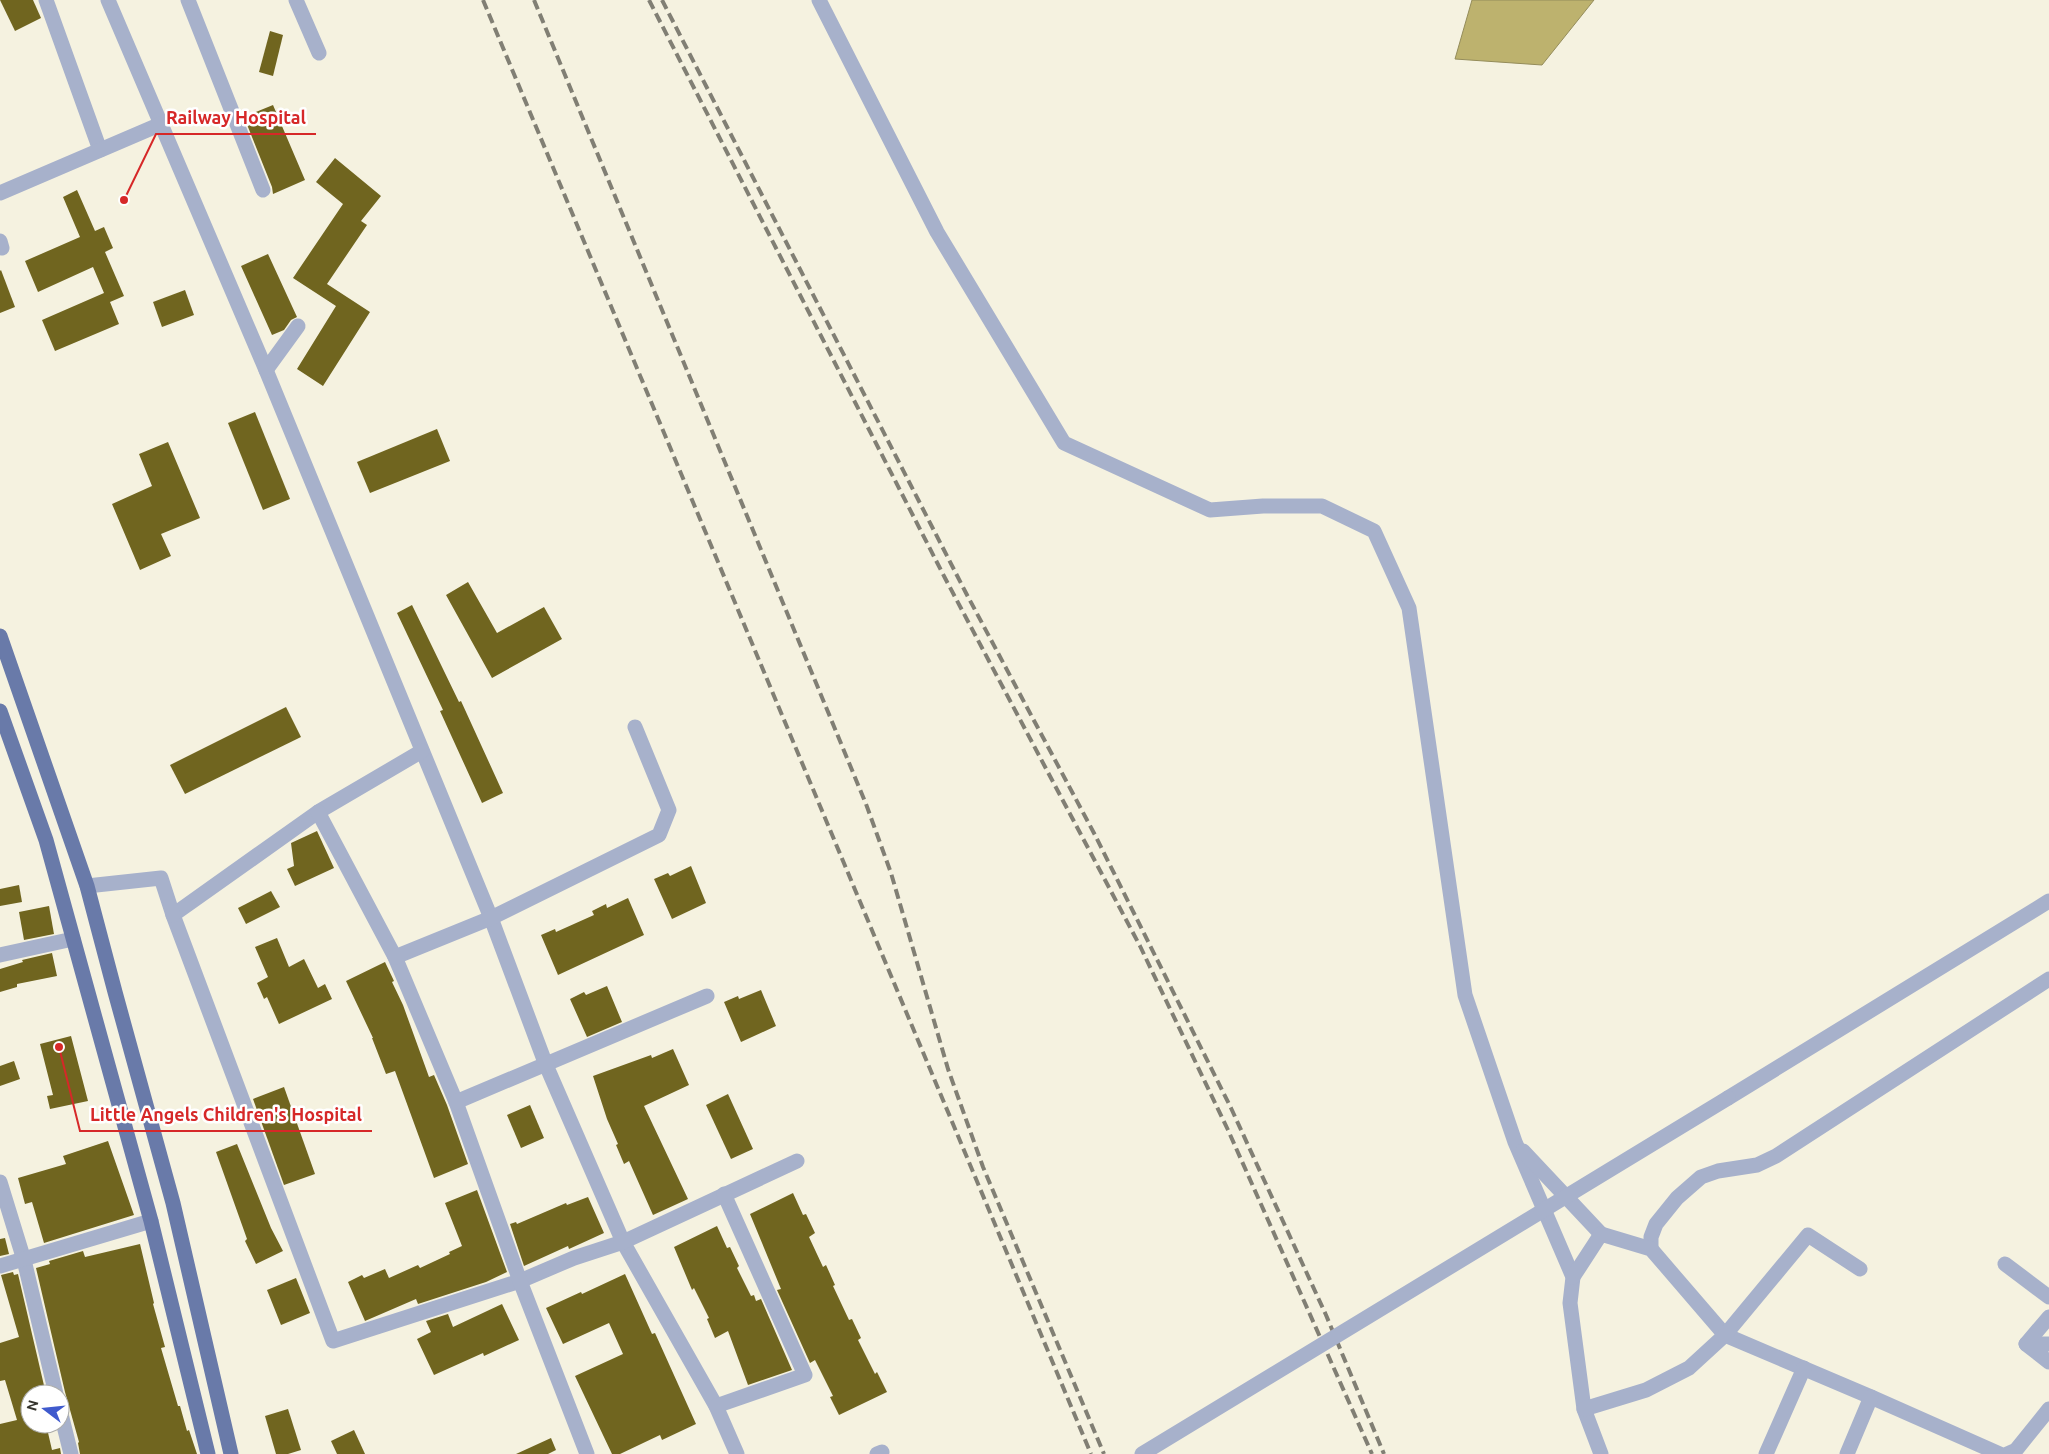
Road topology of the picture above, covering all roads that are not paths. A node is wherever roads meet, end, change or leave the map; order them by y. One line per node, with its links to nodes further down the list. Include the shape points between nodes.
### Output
1 (46, 0): 8 (street)
2 (188, 0): 9 (street)
3 (296, 0): 6 (street)
4 (819, 0): 29 (street, via 937,232 1064,443 1210,510 1322,506 1374,531 1409,608 1465,995)
5 (112, 1): 7 (street)
6 (319, 53)
7 (161, 124): 8 (street); 12 (street)
8 (100, 150): 10 (street)
9 (264, 190)
10 (0, 192)
11 (298, 326): 12 (street)
12 (266, 370): 16 (street)
13 (0, 636): 18 (main road)
14 (0, 711): 22 (main road, via 46,840)
15 (635, 727): 21 (street, via 669,810 659,835)
16 (422, 751): 17 (street); 21 (street)
17 (318, 812): 20 (street); 24 (street)
18 (87, 886): 20 (street, via 161,878); 58 (main road, via 173,1203)
19 (2049, 901): 61 (street, bridge)
20 (173, 915): 42 (street, via 333,1341)
21 (491, 918): 24 (street); 27 (street)
22 (73, 939): 23 (street); 33 (main road)
23 (0, 955)
24 (395, 957): 28 (street)
25 (2049, 979): 36 (street, via 1776,1156 1757,1165 1701,1177 1677,1198 1656,1224)
26 (707, 996): 27 (street)
27 (546, 1065): 28 (street); 35 (street)
28 (456, 1102): 42 (street)
29 (1515, 1142): 34 (street); 41 (street)
30 (796, 1161): 32 (street)
31 (0, 1182): 37 (street)
32 (724, 1194): 35 (street); 52 (street, via 805,1375)
33 (151, 1221): 37 (street); 57 (main road)
34 (1600, 1234): 36 (street); 41 (street)
35 (623, 1242): 42 (street, via 574,1258); 52 (street)
36 (1651, 1249): 45 (street)
37 (24, 1260): 39 (street); 50 (street)
38 (2005, 1264): 43 (street)
39 (0, 1266)
40 (1860, 1269): 45 (street, via 1808,1235)
41 (1573, 1277): 53 (street, via 1570,1303)
42 (520, 1282): 59 (street)
43 (2049, 1297)
44 (2049, 1317): 46 (street)
45 (1725, 1335): 49 (street); 53 (street, via 1689,1368 1646,1390)
46 (2026, 1344): 47 (street); 48 (street)
47 (2049, 1344)
48 (2049, 1362)
49 (1804, 1368): 51 (street); 63 (street)
50 (54, 1384)
51 (1871, 1396): 64 (street); 65 (street)
52 (716, 1406): 60 (street)
53 (1584, 1409): 62 (street)
54 (2049, 1409): 66 (street, via 2016,1450)
55 (65, 1434): 56 (street)
56 (70, 1454)
57 (208, 1454)
58 (231, 1454)
59 (587, 1454)
60 (737, 1454)
61 (1142, 1454)
62 (1602, 1454)
63 (1766, 1454)
64 (1847, 1454)
65 (2000, 1454)
66 (2007, 1454)

